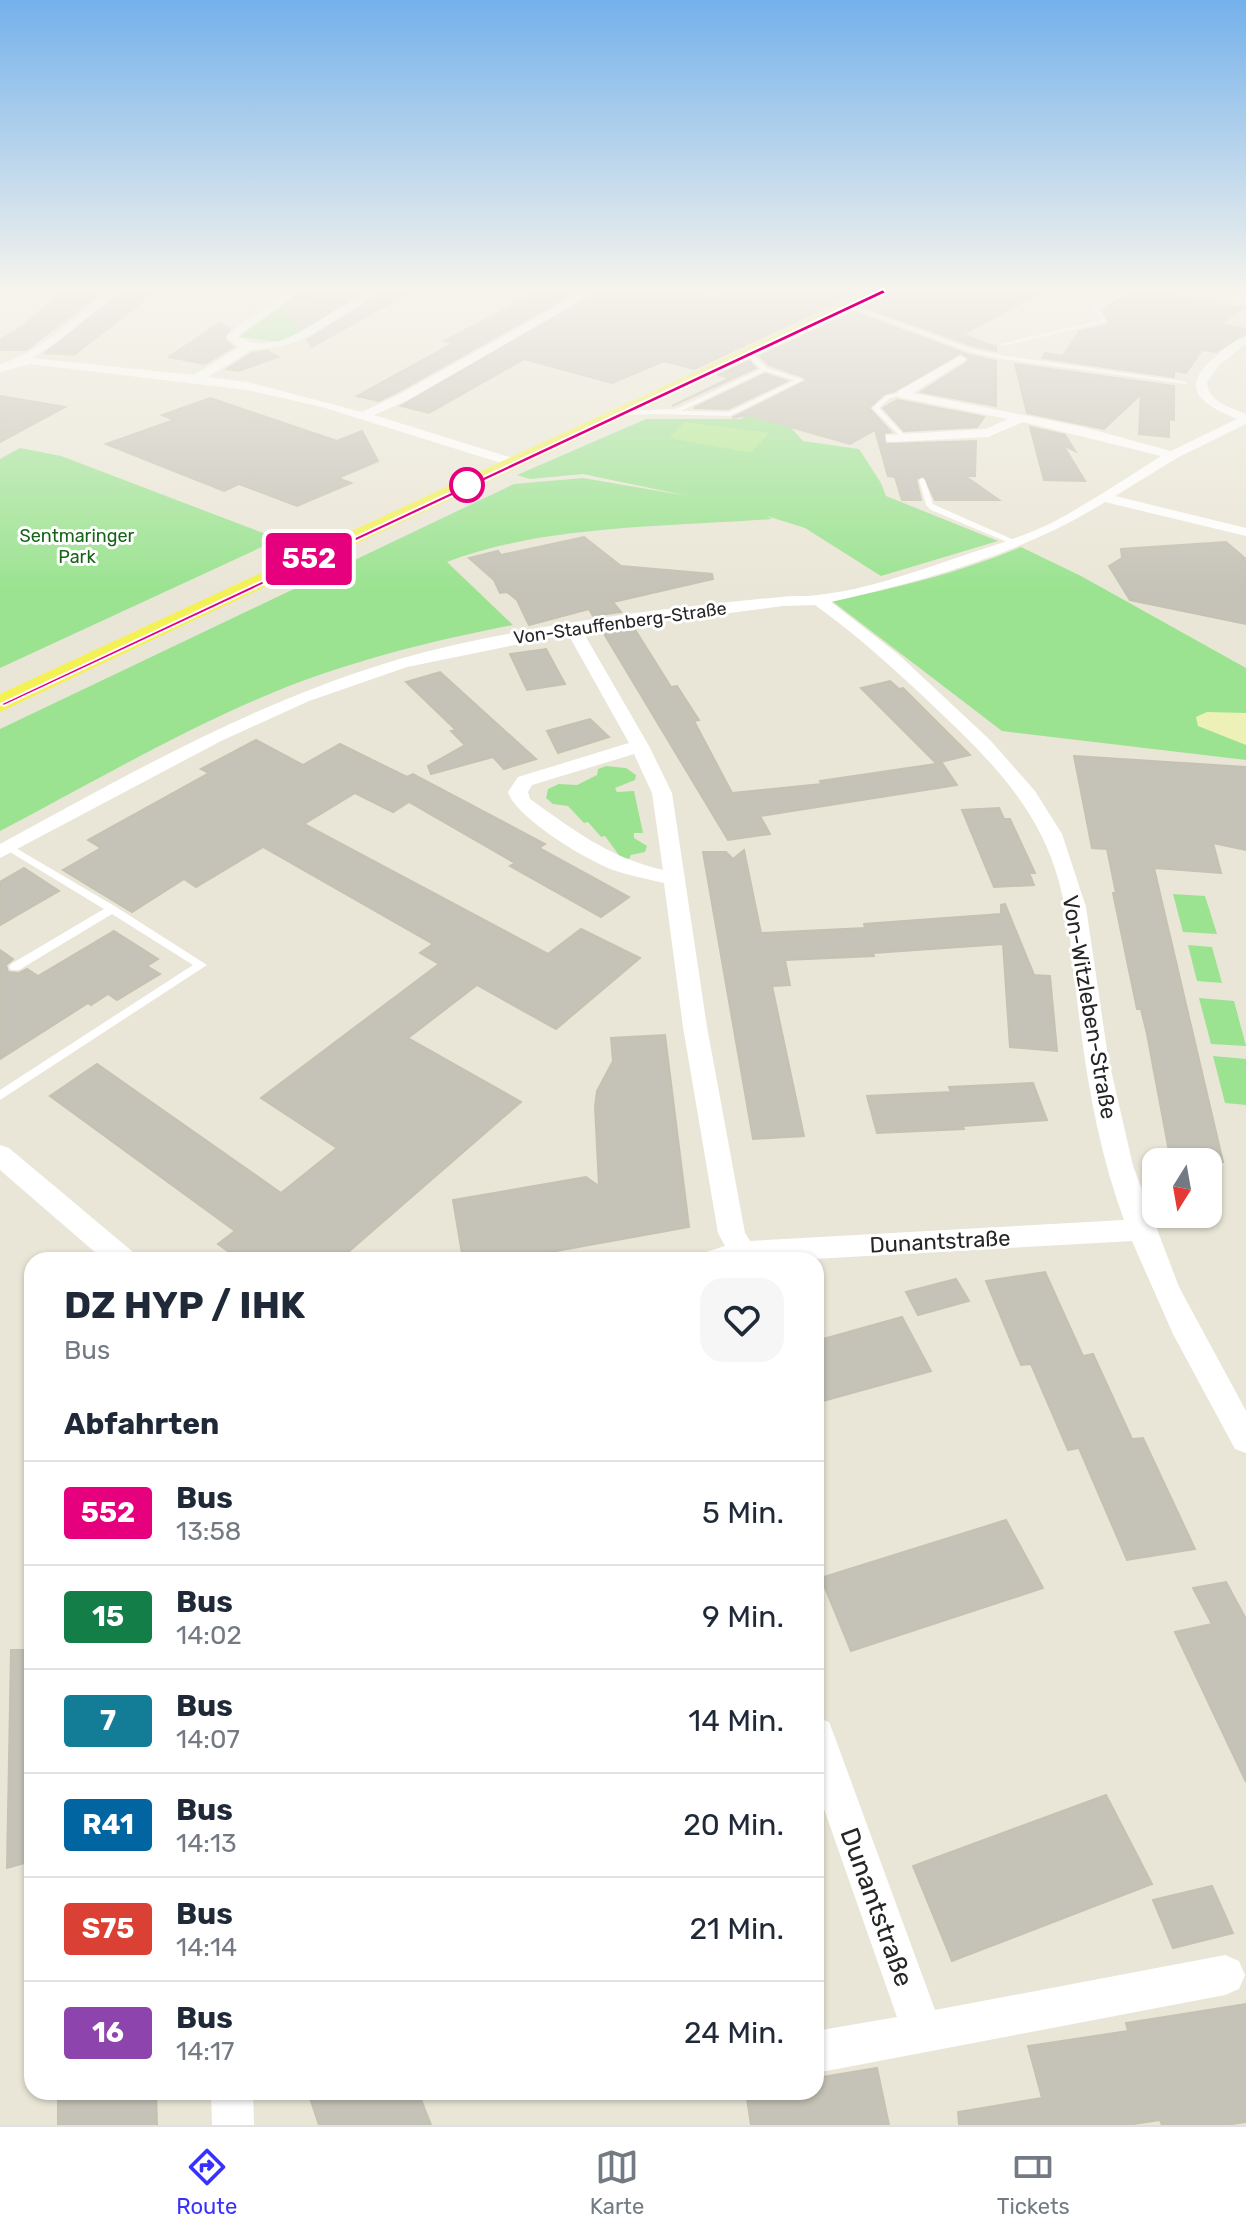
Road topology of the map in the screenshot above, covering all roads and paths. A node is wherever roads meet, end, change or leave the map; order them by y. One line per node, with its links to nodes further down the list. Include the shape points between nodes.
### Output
1 (261, 390): 12 (street)
2 (415, 390): 12 (street)
3 (656, 390): 17 (main road)
4 (670, 390): 10 (main road)
5 (722, 390): 11 (lane)
6 (779, 390): 11 (lane, via 730,414)
7 (908, 390): 9 (street)
8 (1201, 390): 14 (street, Von-Stauffenberg-Straße, via 1209,404)
9 (902, 394): 13 (street); 15 (lane, via 875,408)
10 (621, 413): 11 (lane); 17 (main road)
11 (661, 413)
12 (363, 416): 17 (street)
13 (1022, 418): 15 (street, via 988,433); 16 (street)
14 (1246, 419): 16 (street, Von-Stauffenberg-Straße)
15 (897, 438)
16 (1172, 455): 19 (street, Von-Stauffenberg-Straße)
17 (505, 460): 26 (main road); 27 (main road)
18 (922, 480): 23 (lane, via 934,508)
19 (1103, 497): 21 (street); 23 (street, Von-Stauffenberg-Straße)
20 (1246, 516): 21 (street)
21 (1229, 528): 22 (street)
22 (1246, 532)
23 (1017, 543): 24 (street, Von-Stauffenberg-Straße, via 928,574)
24 (818, 600): 25 (street, Von-Stauffenberg-Straße); 35 (street, Von-Witzleben-Straße, via 989,747 1052,834 1075,905 1093,1038)
25 (573, 629): 28 (street, Dunantstraße); 29 (street, Von-Stauffenberg-Straße, via 416,660 286,704)
26 (0, 689)
27 (0, 704)
28 (640, 746): 30 (street, Dunantstraße, via 662,793); 30 (street, via 525,781 518,792 521,802 585,848 621,866)
29 (5, 850): 31 (lane)
30 (676, 880): 37 (street, Dunantstraße, via 695,1027 732,1233)
31 (112, 909): 32 (lane); 33 (lane, via 201,965)
32 (15, 967)
33 (0, 1096)
34 (0, 1155): 36 (street)
35 (1139, 1230): 38 (street, Dunantstraße); 39 (street, Von-Witzleben-Straße)
36 (114, 1252)
37 (730, 1252)
38 (792, 1252)
39 (1246, 1439)
40 (824, 1757): 42 (street, Dunantstraße)
41 (1225, 1975): 42 (street)
42 (923, 2033): 43 (street)
43 (824, 2051)
44 (232, 2100): 45 (street)
45 (233, 2125)

